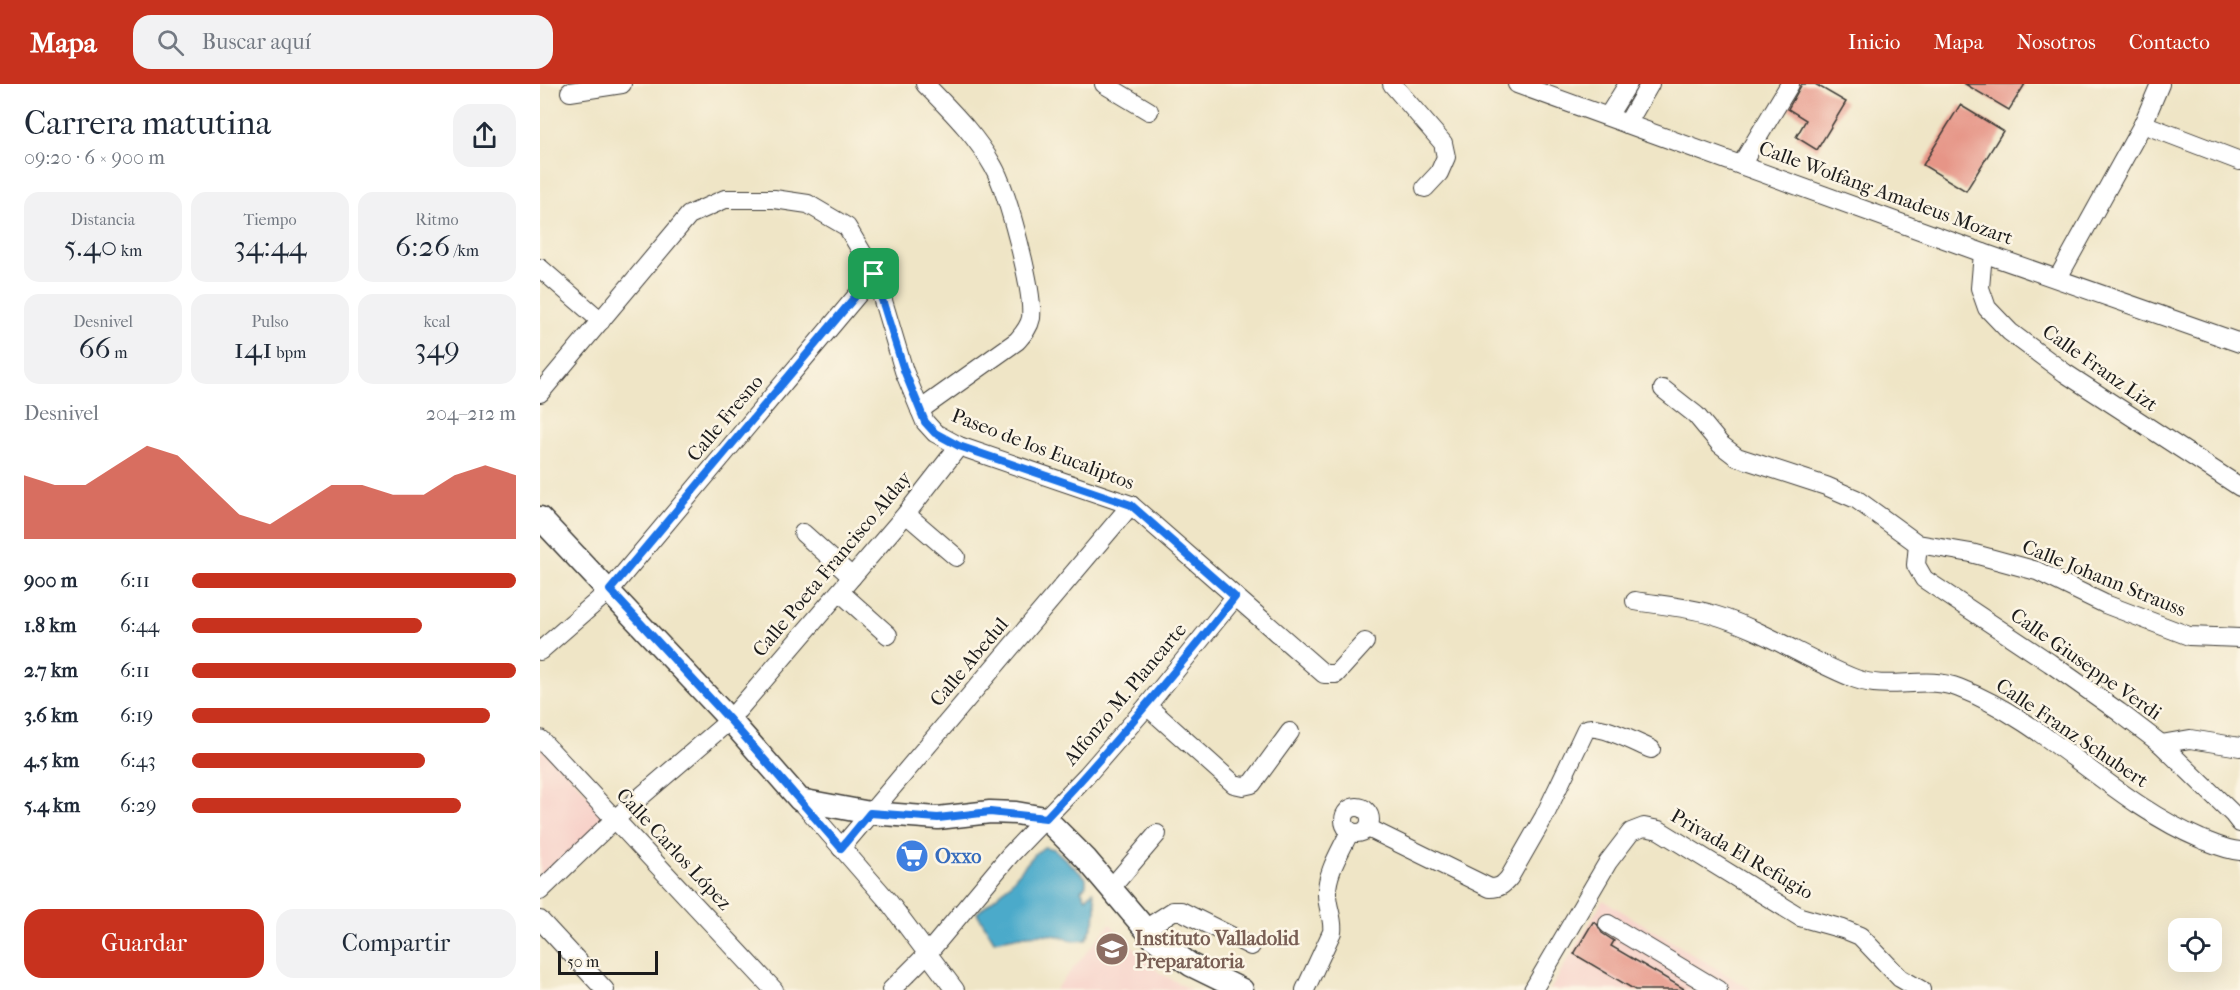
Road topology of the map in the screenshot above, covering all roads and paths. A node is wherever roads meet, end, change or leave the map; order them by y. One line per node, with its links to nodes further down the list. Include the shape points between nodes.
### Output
1 (620, 84): 10 (street)
2 (925, 84): 26 (street, via 967,127 994,167 1010,207 1031,317 1028,329 1017,341)
3 (1104, 84): 11 (street)
4 (1392, 84): 17 (street, via 1443,143 1446,158)
5 (1517, 84): 12 (street, Calle Wolfang Amadeus Mozart)
6 (1628, 84): 12 (street)
7 (1650, 84): 13 (street)
8 (1790, 84): 16 (street)
9 (2160, 84): 14 (street)
10 (570, 92)
11 (1149, 111)
12 (1608, 116): 13 (street, Calle Wolfang Amadeus Mozart)
13 (1627, 123): 16 (street, Calle Wolfang Amadeus Mozart)
14 (2143, 124): 15 (street); 21 (street)
15 (2240, 160)
16 (1741, 165): 18 (street, Calle Wolfang Amadeus Mozart)
17 (1425, 188)
18 (1983, 253): 21 (street, Calle Wolfang Amadeus Mozart); 28 (street, Calle Franz Lizt, via 1980,288 1988,308 2010,332 2065,373)
19 (540, 268): 22 (street)
20 (874, 274): 22 (street, Paseo de los Eucaliptos, via 847,227 808,204 774,199 725,200 688,215); 26 (street, Paseo de los Eucaliptos); 36 (street, Calle Fresno)
21 (2058, 278): 23 (street, Calle Wolfang Amadeus Mozart)
22 (601, 321): 25 (street, Paseo de los Eucaliptos)
23 (2240, 343)
24 (1663, 389): 33 (street, via 1696,415 1720,444 1737,457 1856,500)
25 (540, 393)
26 (920, 410): 27 (street, Paseo de los Eucaliptos, via 935,433)
27 (959, 446): 29 (street, Paseo de los Eucaliptos); 30 (street, Calle Poeta Francisco Alday)
28 (2240, 487)
29 (1131, 505): 38 (street, Paseo de los Eucaliptos); 52 (street, Calle Abedul)
30 (906, 514): 34 (street); 35 (street, Calle Poeta Francisco Alday)
31 (540, 518): 36 (main road)
32 (803, 533): 35 (street)
33 (1918, 544): 41 (street, Calle Johann Strauss, via 2037,571 2105,604 2189,636); 48 (street, Calle Giuseppe Verdi, via 1916,565 1924,579 2050,663)
34 (956, 557)
35 (852, 577): 37 (street, Calle Poeta Francisco Alday)
36 (610, 590): 43 (street, Calle Fresno); 45 (main road)
37 (840, 592): 40 (street); 45 (street, Calle Poeta Francisco Alday)
38 (1235, 597): 42 (street, Paseo de los Eucaliptos, via 1324,674 1336,674); 44 (street, Alfonzo M. Plancarte)
39 (1635, 601): 58 (street, Calle Franz Schubert, via 1710,614 1753,629 1857,679 1958,687 2006,711 2145,809 2188,833)
40 (888, 634)
41 (2240, 638)
42 (1365, 642)
43 (540, 651)
44 (1147, 706): 46 (street, via 1234,784 1243,786 1252,784); 54 (street, Alfonzo M. Plancarte)
45 (734, 715): 51 (main road); 53 (street, Calle Poeta Francisco Alday)
46 (1290, 732)
47 (540, 739): 53 (street, Calle Carlos López)
48 (2161, 744): 49 (street, via 2190,739); 55 (street, Calle Giuseppe Verdi)
49 (2240, 747)
50 (1651, 749): 71 (street, via 1603,730 1586,729 1544,817 1509,878 1497,888 1359,830 1328,880 1326,897 1332,932)
51 (800, 800): 52 (main road); 57 (street)
52 (870, 813): 54 (main road, via 938,818 990,812); 57 (street, Calle Abedul)
53 (616, 818): 60 (street, Calle Poeta Francisco Alday); 67 (street, Calle Carlos López)
54 (1046, 818): 59 (main road); 65 (street, Alfonzo M. Plancarte)
55 (2240, 823)
56 (1157, 834): 59 (street)
57 (841, 848): 65 (street)
58 (2240, 851)
59 (1111, 888): 63 (main road)
60 (540, 891)
61 (540, 920): 66 (street)
62 (1608, 924): 73 (street)
63 (1145, 929): 64 (street, via 1173,911 1181,911); 70 (main road, via 1191,965)
64 (1251, 946)
65 (928, 953): 68 (street, Alfonzo M. Plancarte); 69 (street)
66 (605, 990)
67 (774, 990)
68 (891, 990)
69 (955, 990)
70 (1242, 990)
71 (1305, 990)
72 (1533, 990): 74 (street, Privada El Refugio, via 1608,862 1631,832 1644,827 1659,830 1800,917 1860,936 1900,978)
73 (1718, 990)
74 (1921, 990)

